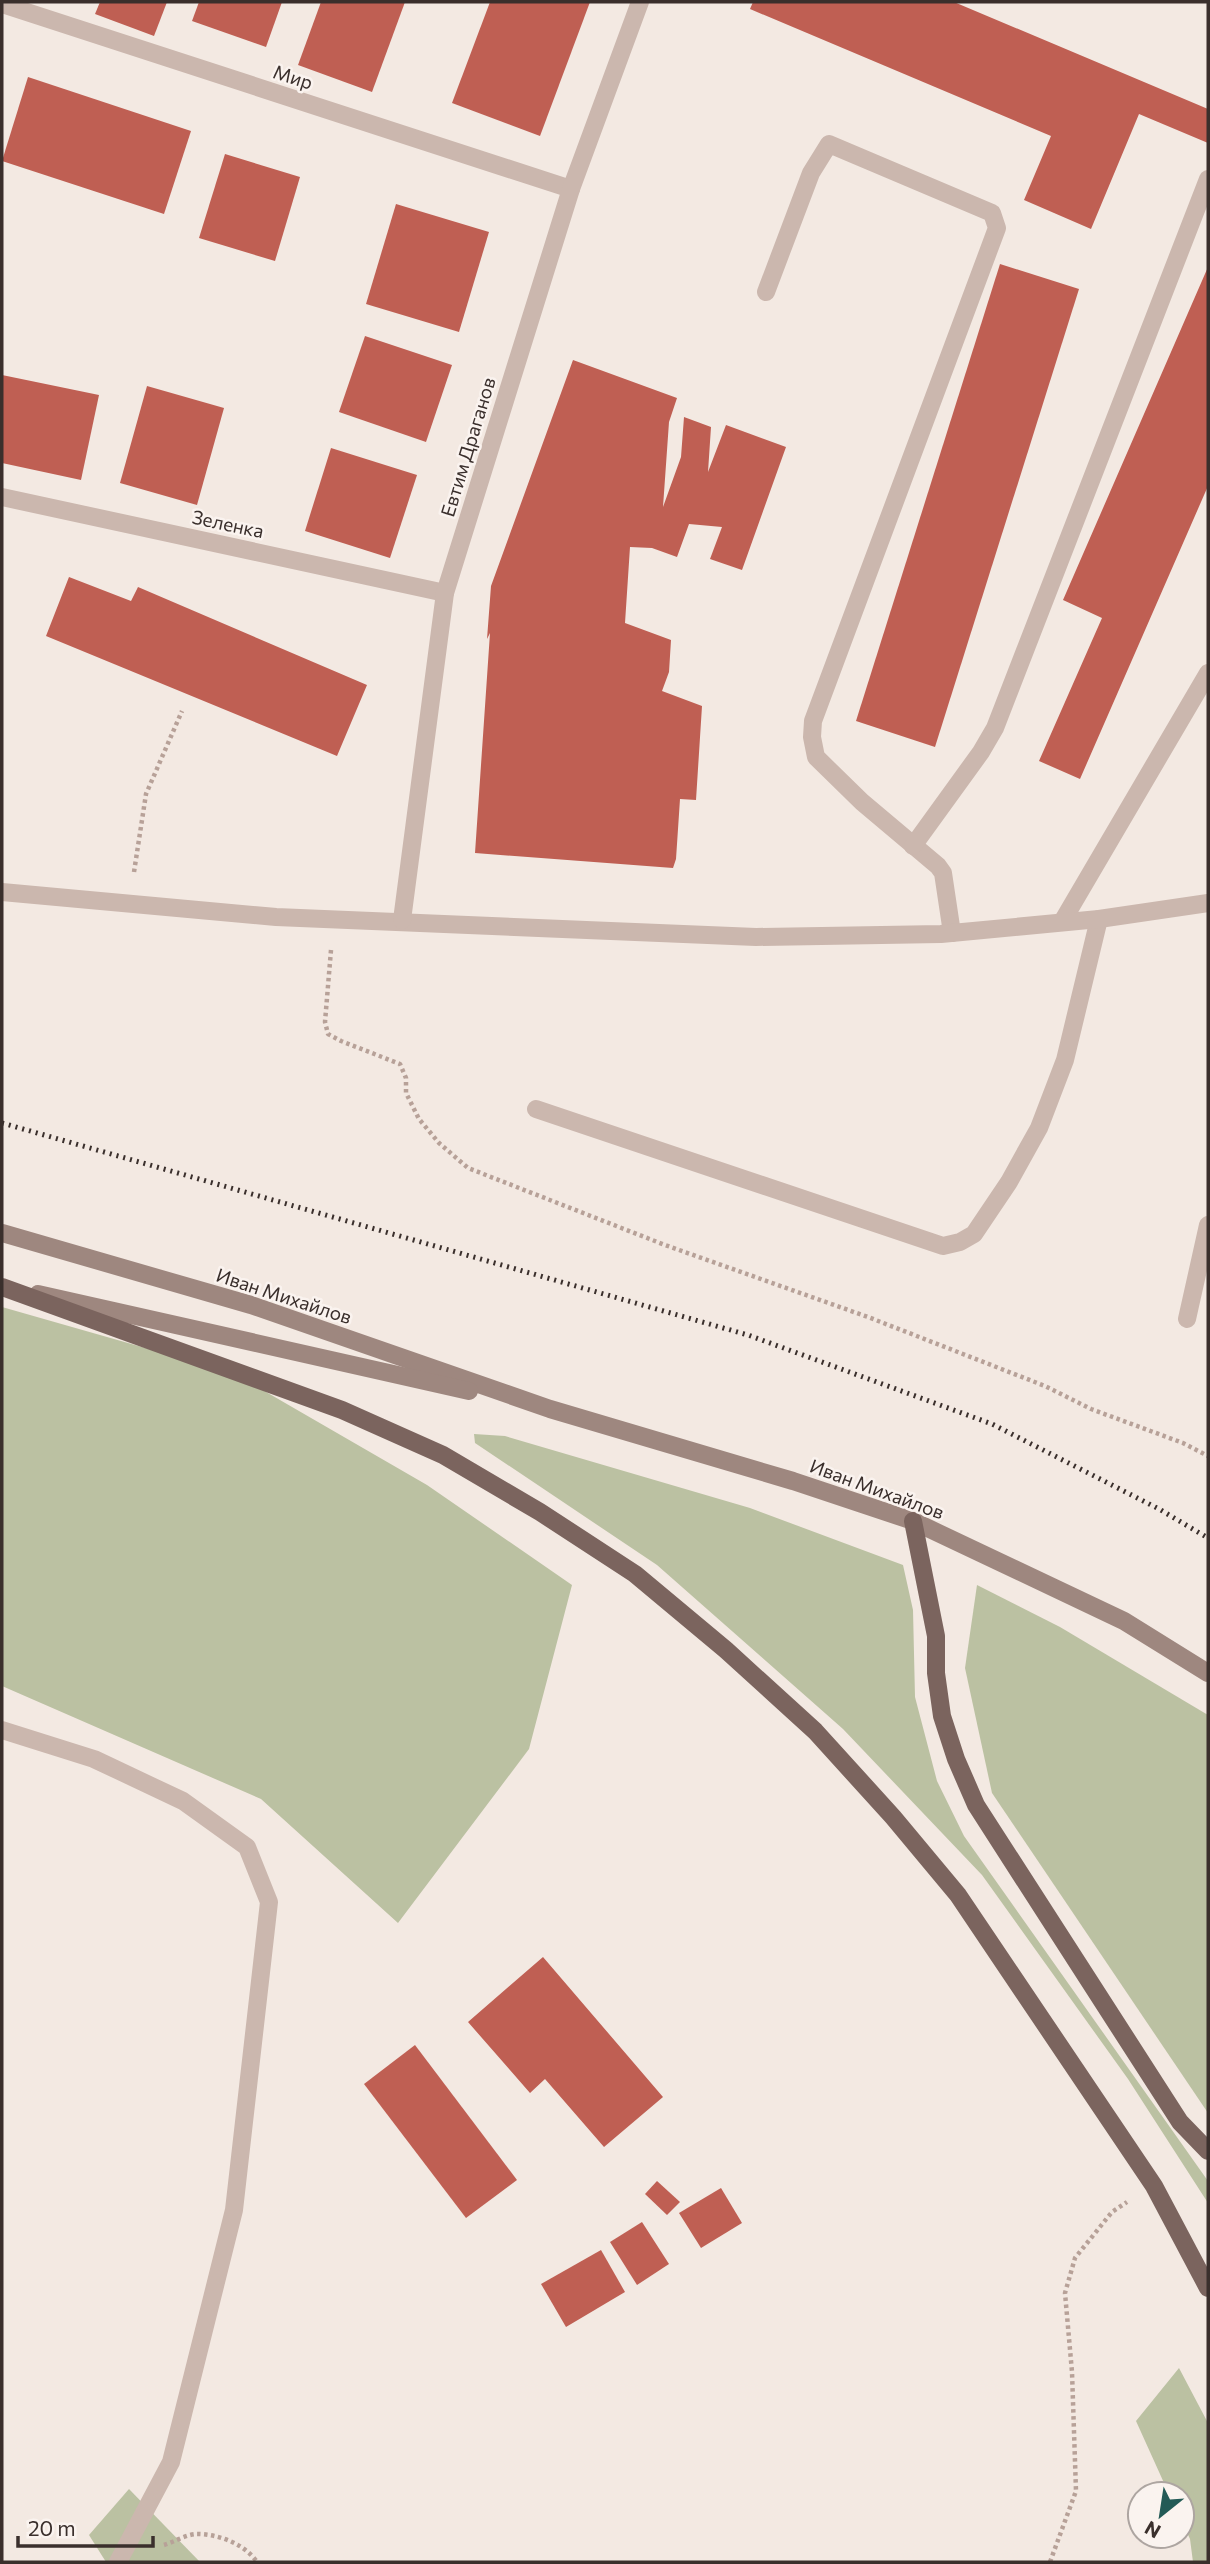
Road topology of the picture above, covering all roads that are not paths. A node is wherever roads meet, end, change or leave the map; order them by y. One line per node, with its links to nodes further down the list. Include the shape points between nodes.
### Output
1 (640, 2): 4 (street, Евтим Драганов)
2 (2, 4): 4 (street, Мир)
3 (1208, 179): 9 (street, via 995,728)
4 (571, 189): 7 (street, Евтим Драганов)
5 (766, 292): 9 (street, via 811,173 829,144 992,213 998,228 813,721 816,757)
6 (2, 497): 7 (street, Зеленка)
7 (445, 593): 13 (street, Евтим Драганов)
8 (1208, 673): 14 (street)
9 (913, 846): 15 (street, via 943,873)
10 (2, 892): 13 (street, via 276,917)
11 (1208, 903): 12 (street)
12 (1100, 919): 14 (street); 16 (street, via 1065,1060 1039,1128 974,1234 960,1242 943,1245)
13 (402, 920): 15 (street, via 756,937)
14 (1062, 922): 15 (street)
15 (952, 933)
16 (536, 1109)
17 (1208, 1226): 20 (street)
18 (2, 1233): 21 (main road, Иван Михайлов, via 251,1305)
19 (2, 1286): 21 (main road, Иван Михайлов); 26 (main road, via 342,1410 443,1455 635,1574 815,1731 958,1895 1154,2186)
20 (1187, 1319)
21 (551, 1409): 22 (main road, Иван Михайлов, via 793,1480)
22 (913, 1521): 23 (main road, Иван Михайлов, via 1124,1621); 25 (main road, via 936,1636 943,1716 976,1805 1180,2122)
23 (1208, 1673)
24 (2, 1730): 27 (street, via 94,1759 183,1801 247,1847 269,1902 234,2210 172,2462)
25 (1208, 2151)
26 (1208, 2288)
27 (118, 2562)

